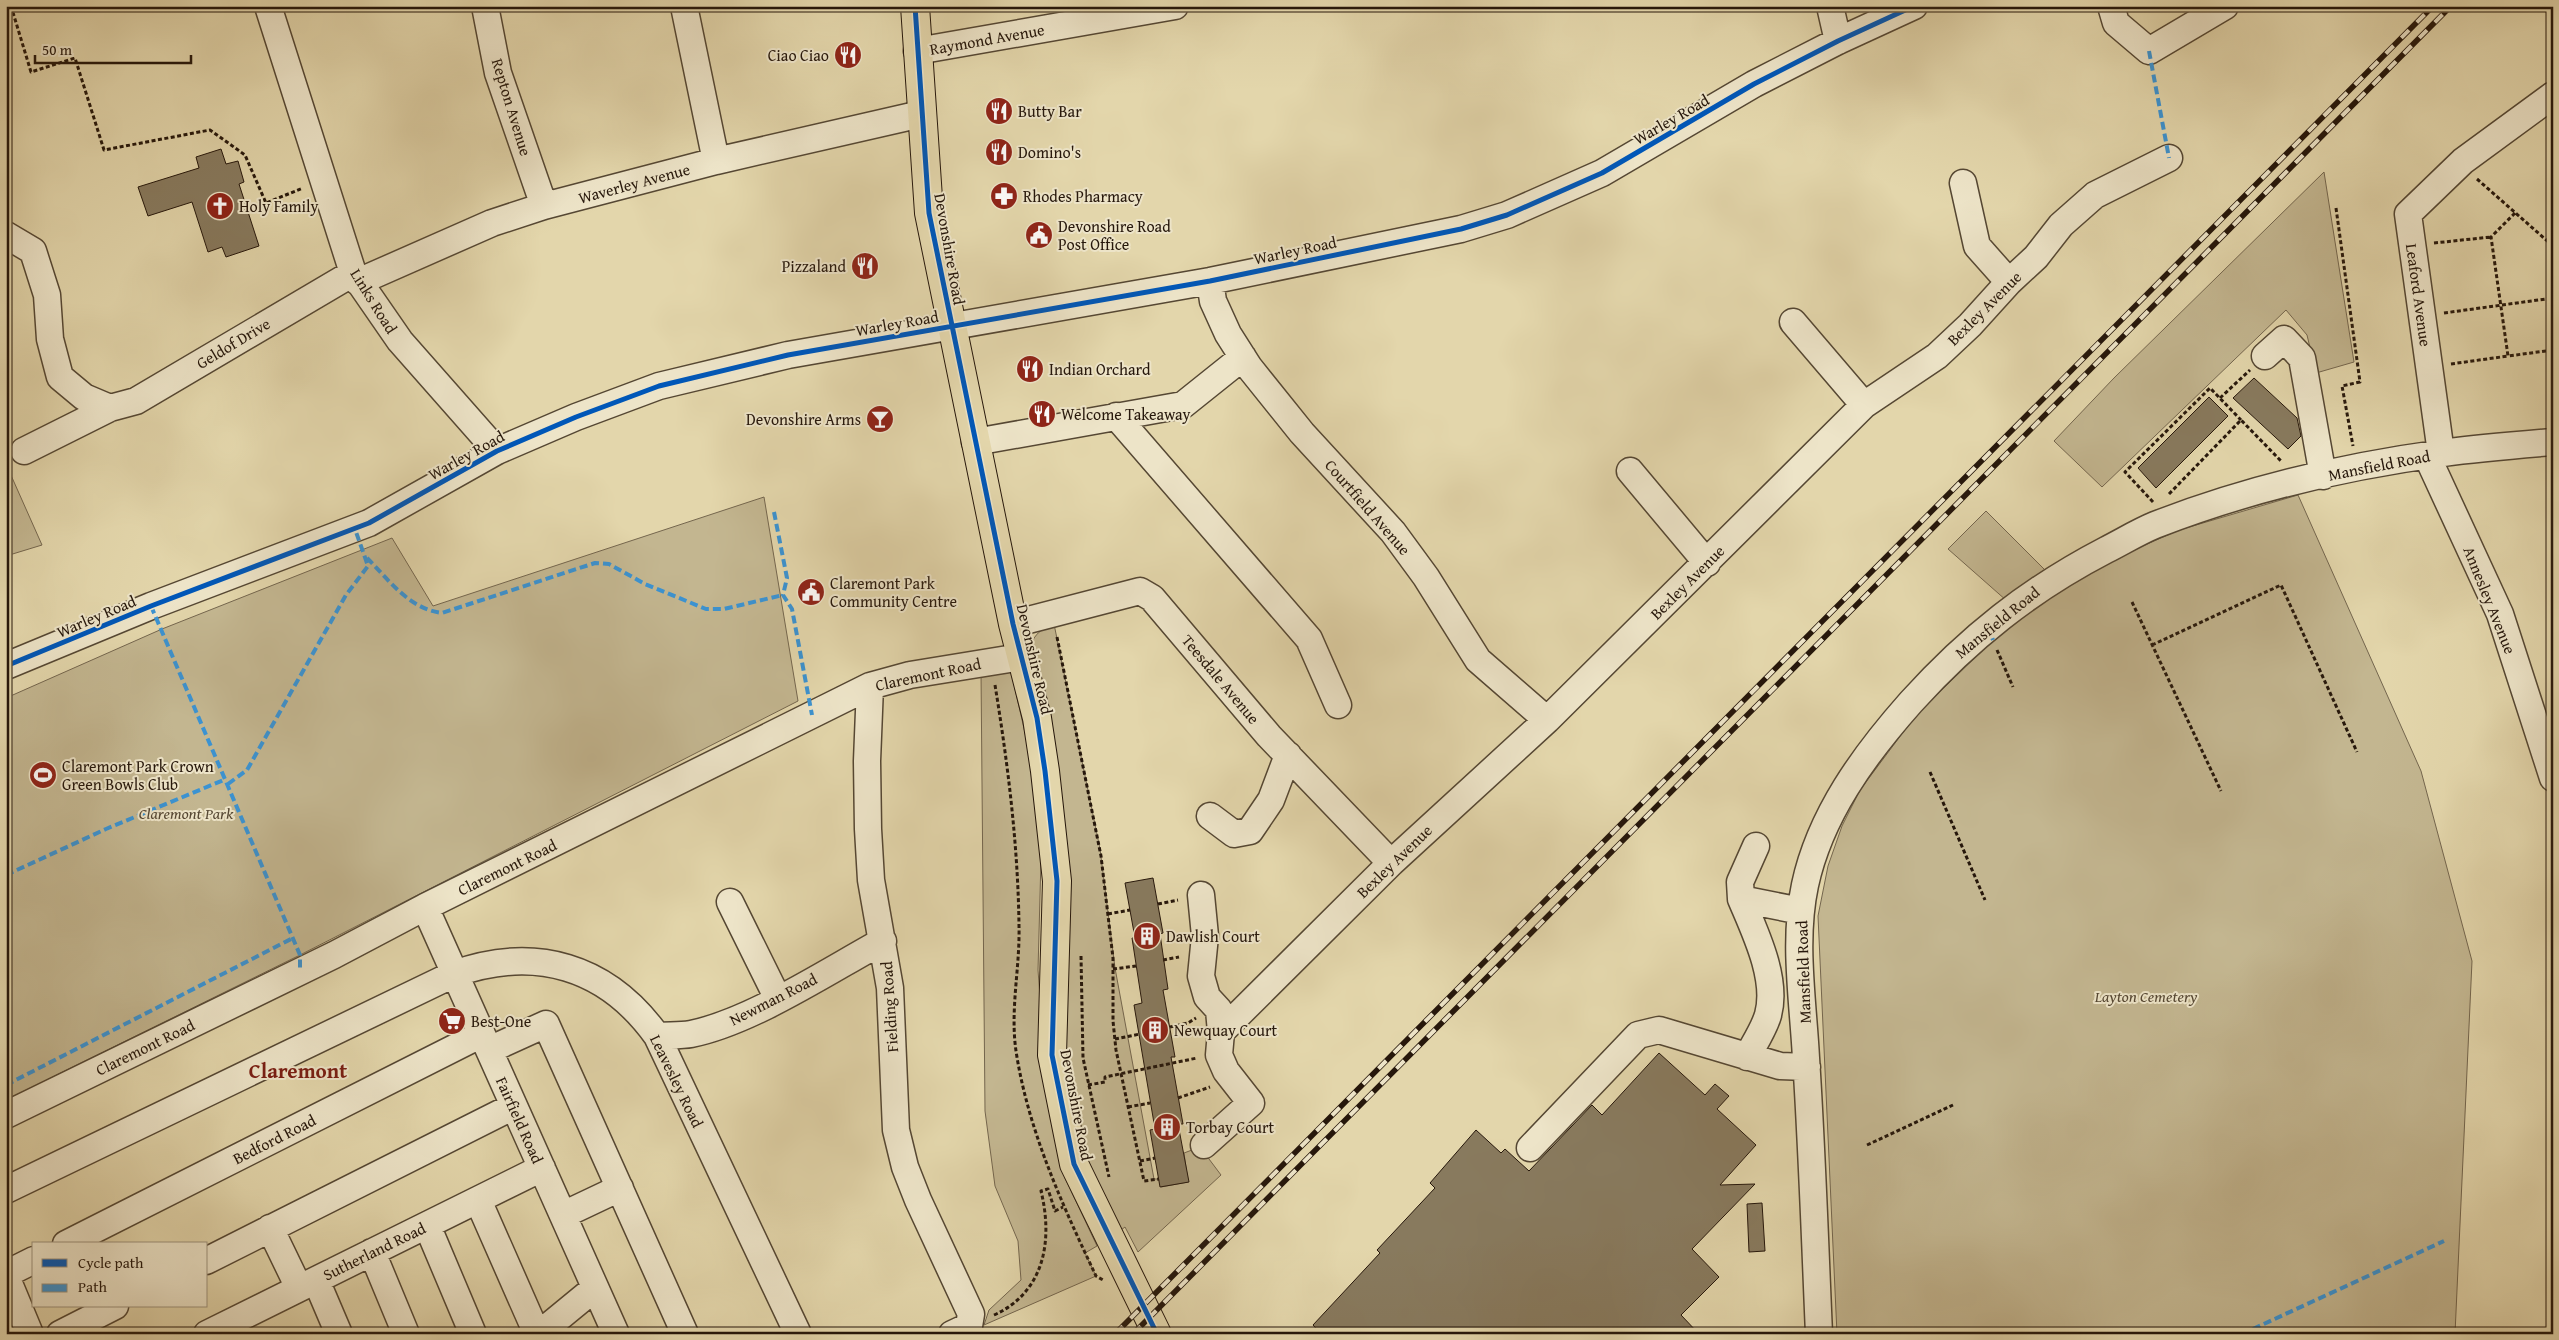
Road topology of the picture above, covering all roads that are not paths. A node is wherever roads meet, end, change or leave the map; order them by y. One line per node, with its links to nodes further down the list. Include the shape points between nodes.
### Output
1 (268, 6): 19 (street, Links Road)
2 (486, 6): 17 (street, Repton Avenue, via 498,72)
3 (684, 6): 15 (street)
4 (915, 6): 11 (main road, Devonshire Road)
5 (1175, 6): 11 (street, Raymond Avenue)
6 (1830, 6): 10 (street)
7 (1914, 6): 10 (street, Warley Road)
8 (2111, 6): 9 (street, via 2116,23 2149,51)
9 (2225, 6)
10 (1838, 41): 20 (street, Warley Road, via 1754,84 1602,173 1507,215 1461,229)
11 (917, 51): 13 (main road, Devonshire Road)
12 (2553, 95): 33 (street, Leaford Avenue, via 2461,162 2408,214 2429,367)
13 (920, 114): 15 (street, Waverley Avenue); 23 (main road, Devonshire Road, via 929,213)
14 (2169, 158): 21 (street, Bexley Avenue, via 2095,195 2061,225 2036,257)
15 (716, 161): 17 (street, Waverley Avenue)
16 (1964, 183): 21 (street, via 1977,246)
17 (544, 206): 19 (street, Waverley Avenue, via 492,223)
18 (6, 235): 27 (street, via 33,251 47,295 50,339 60,377 84,397)
19 (356, 278): 27 (street, Geldof Drive, via 136,401); 32 (street, Links Road, via 400,341)
20 (1210, 281): 23 (street, Warley Road); 25 (street, Courtfield Avenue, via 1213,301)
21 (2009, 282): 26 (street, Bexley Avenue, via 1937,356)
22 (1793, 322): 26 (street)
23 (951, 326): 29 (main road, Devonshire Road); 32 (street, Warley Road, via 788,355 676,381 619,400)
24 (2265, 356): 35 (street, via 2284,338 2302,358)
25 (1243, 357): 28 (street, via 1183,405); 42 (street, Courtfield Avenue, via 1302,432 1393,532 1426,577 1478,660)
26 (1864, 405): 36 (street, Bexley Avenue)
27 (110, 408): 31 (street, Geldof Drive)
28 (1116, 416): 29 (street); 41 (street, via 1309,638)
29 (975, 442): 37 (main road, Devonshire Road)
30 (2553, 442): 33 (street, Mansfield Road)
31 (24, 451)
32 (496, 451): 39 (street, Warley Road, via 369,523 151,606)
33 (2434, 454): 35 (street, Mansfield Road); 44 (street, Annesley Avenue, via 2500,614)
34 (1630, 471): 36 (street)
35 (2323, 476): 52 (street, Mansfield Road, via 2154,516 2041,586 1988,627 1941,669 1854,774 1816,845)
36 (1707, 563): 42 (street, Bexley Avenue)
37 (1014, 624): 38 (main road, Devonshire Road); 43 (street, Teesdale Avenue, via 1140,591 1152,598)
38 (1021, 656): 40 (street, Claremont Road, via 910,675); 91 (main road, Devonshire Road, via 1037,718 1054,850 1052,1055 1055,1071 1074,1164)
39 (6, 666)
40 (870, 686): 51 (street, Claremont Road); 53 (street, Fielding Road, via 868,829 871,880)
41 (1338, 705)
42 (1547, 720): 47 (street, Bexley Avenue)
43 (1288, 755): 45 (street, via 1271,800 1250,831 1234,834); 47 (street, Teesdale Avenue)
44 (2553, 778)
45 (1210, 816)
46 (1756, 846): 49 (street, via 1740,882)
47 (1391, 863): 58 (street, Bexley Avenue)
48 (1201, 896): 58 (street, via 1206,936 1201,976 1207,997 1219,1010)
49 (1741, 899): 52 (street); 59 (street, via 1768,971 1768,1016)
50 (730, 902): 55 (street)
51 (425, 907): 54 (street, Fairfield Road); 62 (street, Claremont Road, via 334,956)
52 (1801, 911): 60 (street, Mansfield Road, via 1799,927)
53 (883, 941): 55 (street, Newman Road); 80 (street, Fielding Road, via 890,988 896,1130 905,1167)
54 (454, 974): 56 (street, Leavesley Road, via 497,962 553,964 576,970 620,994 641,1014); 57 (street, Fairfield Road); 67 (street, Leavesley Road)
55 (778, 999): 56 (street, Newman Road, via 718,1027 690,1034)
56 (657, 1036): 90 (street, Leavesley Road)
57 (485, 1042): 61 (street, Fairfield Road); 66 (street, Bedford Road, via 546,1024); 72 (street, Bedford Road)
58 (1222, 1052): 63 (street, via 1251,1103)
59 (1747, 1057): 60 (street, via 1780,1066); 64 (street, via 1659,1030 1638,1035)
60 (1807, 1067): 92 (street, Mansfield Road)
61 (514, 1106): 65 (street, Fairfield Road); 71 (street)
62 (6, 1115)
63 (1204, 1145)
64 (1530, 1148)
65 (542, 1168): 68 (street, Sutherland Road); 69 (street, Fairfield Road)
66 (620, 1188): 69 (street); 89 (street)
67 (6, 1190)
68 (478, 1200): 70 (street, Sutherland Road); 87 (street)
69 (562, 1215): 78 (street, Fairfield Road)
70 (427, 1225): 73 (street, Sutherland Road); 86 (street)
71 (270, 1228): 74 (street); 77 (street)
72 (70, 1242)
73 (372, 1252): 77 (street, Sutherland Road); 85 (street)
74 (208, 1259)
75 (32, 1261): 76 (street)
76 (6, 1275): 81 (street)
77 (307, 1284): 83 (street, Sutherland Road); 84 (street)
78 (595, 1288): 87 (street); 88 (street, Fairfield Road)
79 (111, 1308): 82 (street)
80 (964, 1325)
81 (30, 1334)
82 (60, 1334)
83 (207, 1334)
84 (339, 1334)
85 (406, 1334)
86 (473, 1334)
87 (538, 1334)
88 (616, 1334)
89 (685, 1334)
90 (798, 1334)
91 (1157, 1334)
92 (1819, 1334)

